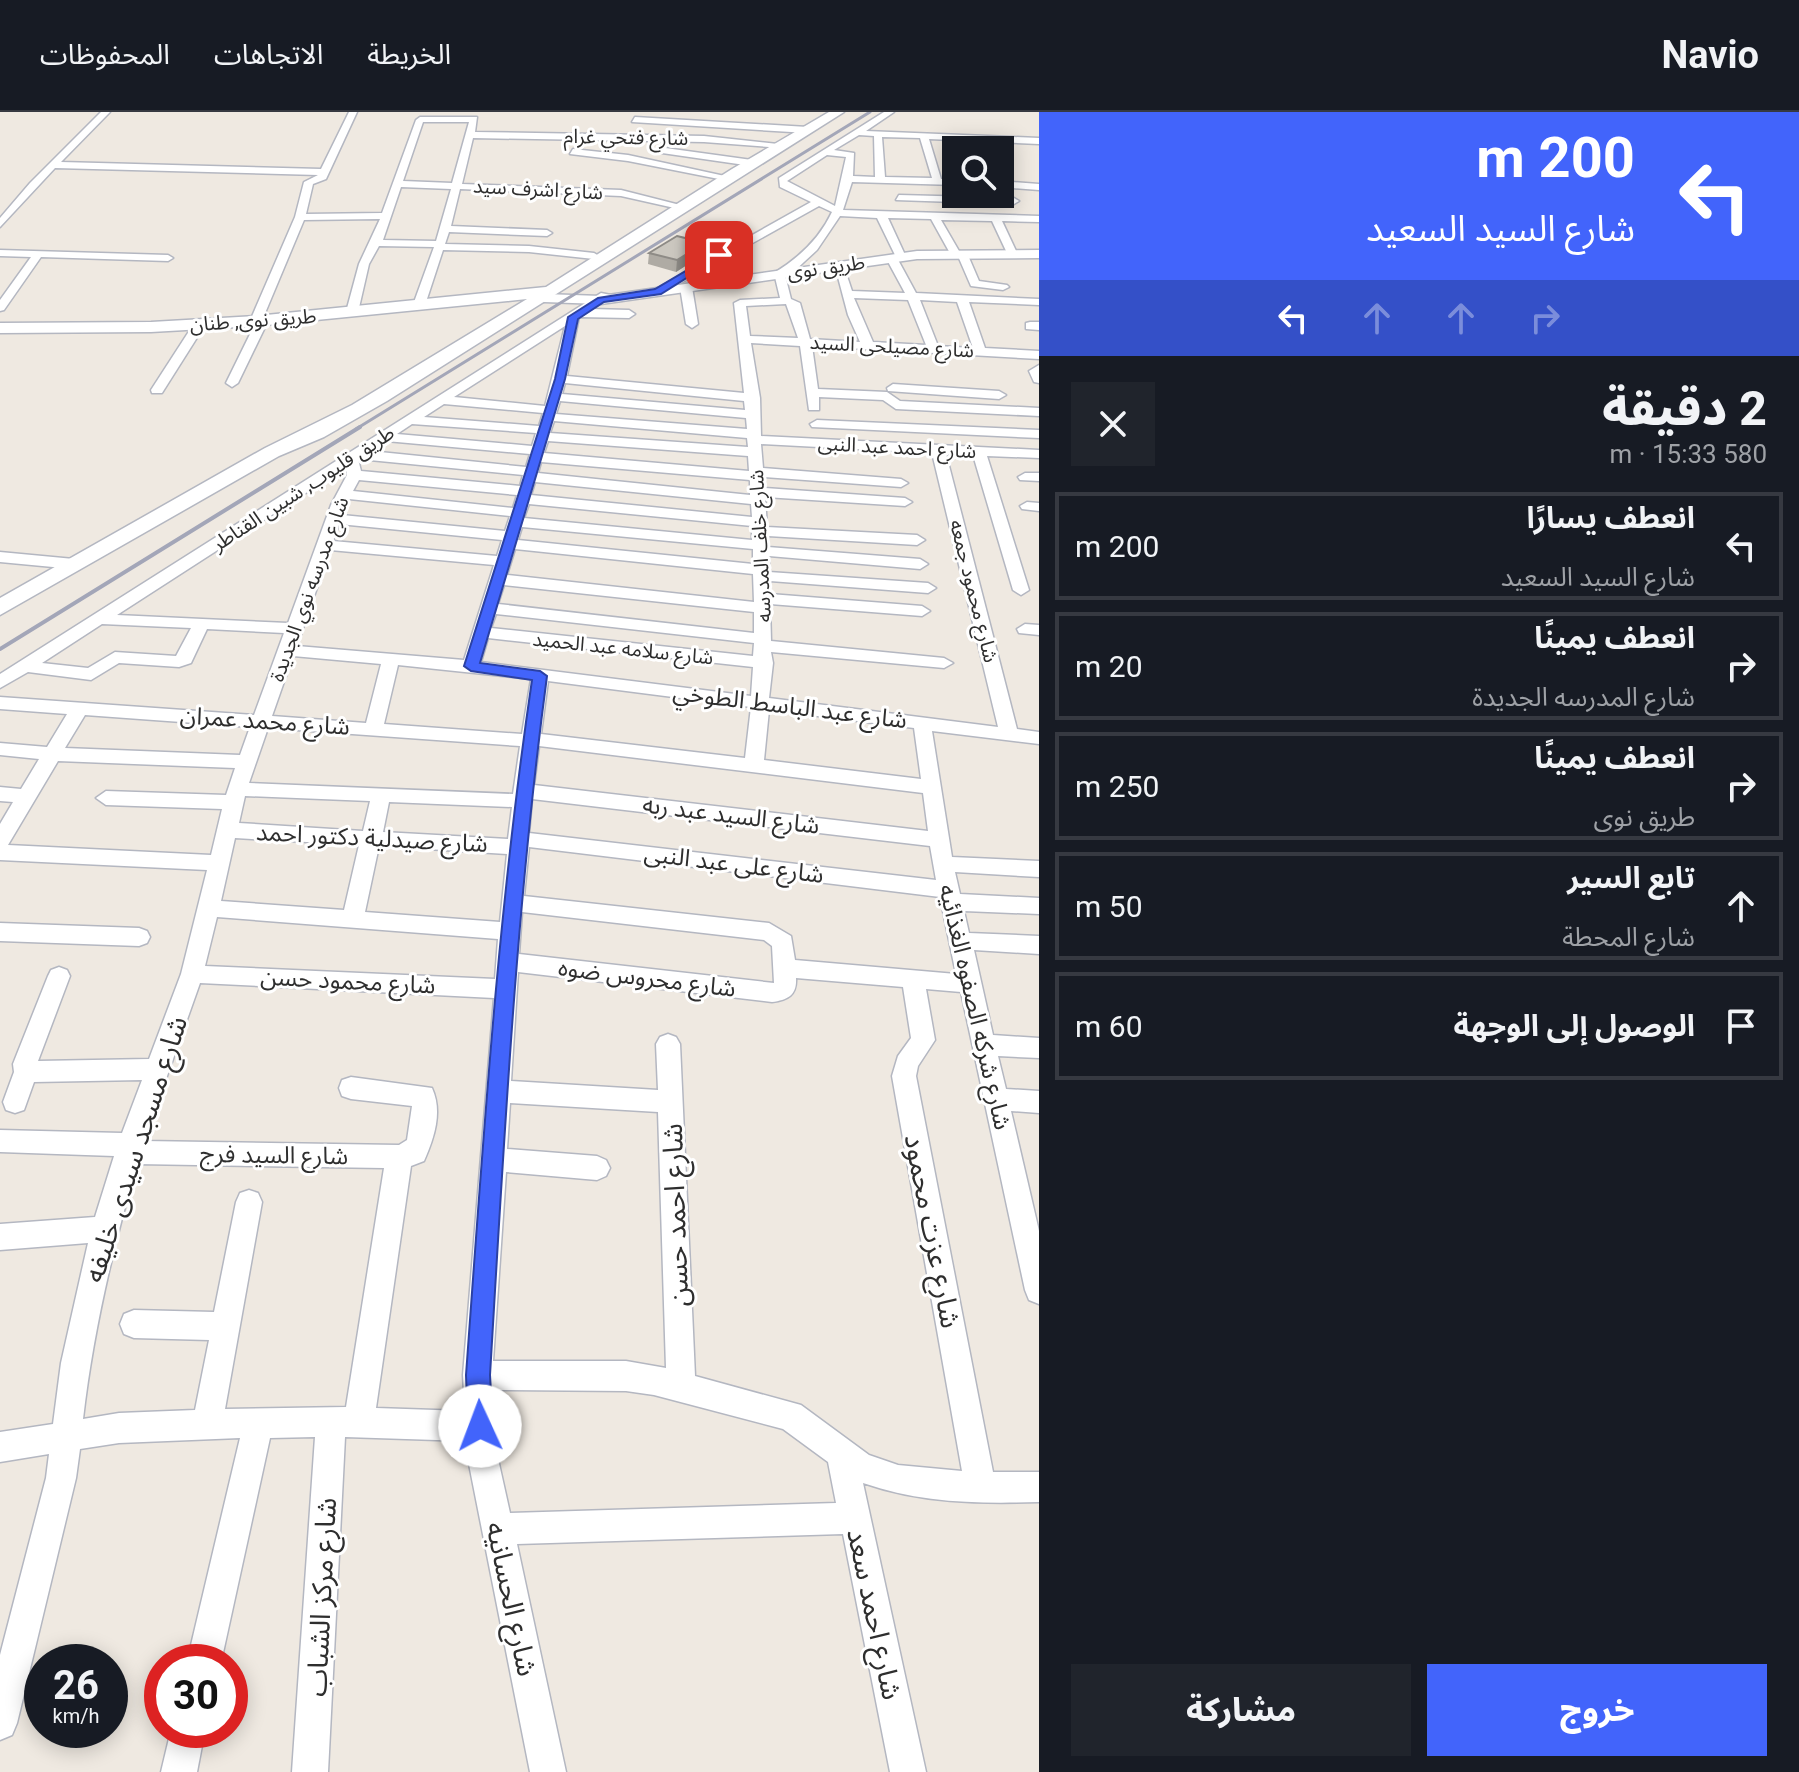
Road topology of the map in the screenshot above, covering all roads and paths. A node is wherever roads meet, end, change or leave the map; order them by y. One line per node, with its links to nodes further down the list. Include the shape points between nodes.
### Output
1 (106, 112): 27 (street)
2 (353, 112): 28 (street)
3 (890, 112): 14 (street)
4 (687, 115): 7 (street); 8 (street)
5 (760, 115): 10 (street)
6 (832, 115): 9 (main road, طريق قليوب, شبين القناطر)
7 (636, 116): 18 (street)
8 (709, 118): 10 (street)
9 (805, 123): 10 (street); 23 (main road, طريق قليوب, شبين القناطر)
10 (760, 126)
11 (1009, 126): 17 (street)
12 (472, 127): 13 (street); 22 (street); 34 (street, via 420,120); 35 (street)
13 (530, 127)
14 (860, 133): 15 (street); 25 (street)
15 (878, 134): 16 (street); 31 (street)
16 (924, 136): 19 (street); 32 (street)
17 (1009, 136)
18 (636, 137): 22 (street, شارع فتحي غرام); 23 (street, شارع فتحي غرام)
19 (942, 137)
20 (1014, 140): 21 (street)
21 (1039, 141)
22 (614, 142): 26 (street)
23 (783, 145): 26 (main road, طريق قليوب, شبين القناطر)
24 (573, 152): 29 (street)
25 (827, 152): 30 (street, via 851,155); 42 (street, via 782,180 797,194)
26 (752, 163): 29 (main road, طريق قليوب, شبين القناطر)
27 (52, 165): 28 (street); 56 (street)
28 (325, 172): 51 (street, via 321,180 309,182)
29 (729, 178): 44 (main road, طريق قليوب, شبين القناطر)
30 (849, 179): 31 (street); 38 (street)
31 (880, 181): 32 (street)
32 (937, 181): 33 (street)
33 (942, 181)
34 (396, 184): 35 (street, شارع اشرف سيد); 48 (street)
35 (456, 185): 44 (street, شارع اشرف سيد, via 621,193); 57 (street)
36 (1014, 186): 37 (street)
37 (1039, 187)
38 (847, 193): 39 (street); 46 (street)
39 (862, 193)
40 (899, 198): 41 (street)
41 (942, 199)
42 (820, 201): 46 (street); 73 (street)
43 (1014, 201): 53 (street)
44 (679, 206): 55 (main road, طريق قليوب, شبين القناطر)
45 (957, 208): 50 (street)
46 (839, 212): 47 (street); 70 (street, via 816,247)
47 (881, 215): 49 (street); 68 (street)
48 (383, 216): 51 (street); 59 (street)
49 (934, 216): 50 (street); 63 (street)
50 (958, 216): 52 (street)
51 (300, 217): 88 (street)
52 (996, 218): 53 (street); 64 (street)
53 (1019, 218): 54 (street)
54 (1038, 221)
55 (652, 223): 66 (main road, طريق قليوب, شبين القناطر); 75 (main road, طريق قليوب, شبين القناطر)
56 (0, 224)
57 (445, 229): 58 (street); 60 (street)
58 (547, 233)
59 (376, 243): 60 (street); 83 (street, via 362,269)
60 (440, 245): 66 (street); 81 (street)
61 (0, 253): 62 (street)
62 (39, 253): 67 (street); 82 (street)
63 (958, 253): 64 (street, طريق نوى); 68 (street, طريق نوى); 72 (street, via 974,283)
64 (1012, 253): 65 (street, طريق نوى)
65 (1039, 254)
66 (594, 256): 75 (main road, طريق قليوب, شبين القناطر)
67 (168, 258)
68 (896, 258): 69 (street, طريق نوى); 77 (street)
69 (838, 264): 70 (street, طريق نوى); 74 (street)
70 (783, 273): 71 (street, طريق نوى); 79 (street)
71 (686, 287): 73 (street, طريق نوى); 89 (street)
72 (1010, 287)
73 (657, 292): 76 (street, طريق نوى)
74 (848, 294): 77 (street); 94 (street)
75 (542, 295): 76 (street, طريق نوى); 81 (main road, طريق نوى, طنان); 135 (main road, طريق قليوب, شبين القناطر, via 309,438 272,452)
76 (607, 297): 87 (street, طريق قليوب, شبين القناطر)
77 (913, 298): 78 (street); 96 (street)
78 (962, 300): 80 (street); 97 (street)
79 (787, 301): 92 (street, شارع خلف المدرسه, via 740,303); 93 (street, via 794,303)
80 (1039, 302)
81 (419, 305): 83 (main road, طريق نوى, طنان)
82 (0, 308)
83 (352, 312): 88 (main road, طريق نوى, طنان)
84 (1001, 313): 86 (street)
85 (629, 314): 87 (street)
86 (1039, 314)
87 (577, 315): 100 (street); 108 (street, طريق قليوب, شبين القناطر)
88 (259, 321): 90 (main road, طريق نوى, طنان); 102 (street)
89 (692, 324)
90 (199, 325): 91 (main road, طريق نوى, طنان); 104 (street)
91 (0, 328)
92 (744, 333): 93 (street, شارع مصيلحى السيد); 109 (street, شارع خلف المدرسه)
93 (805, 341): 94 (street, شارع مصيلحى السيد); 106 (street)
94 (867, 343): 95 (street, شارع مصيلحى السيد)
95 (908, 346): 96 (street, شارع مصيلحى السيد); 99 (street)
96 (933, 348): 97 (street, شارع مصيلحى السيد)
97 (980, 351): 98 (street, شارع مصيلحى السيد)
98 (1038, 361): 101 (street)
99 (914, 364)
100 (560, 379): 109 (street); 123 (street)
101 (1039, 379)
102 (232, 383)
103 (893, 388): 105 (street)
104 (157, 390)
105 (955, 392): 107 (street); 110 (street)
106 (812, 393): 110 (street, via 887,396 896,405); 113 (street)
107 (1011, 396)
108 (442, 400): 112 (street, طريق قليوب, شبين القناطر); 123 (street)
109 (753, 407): 117 (street, شارع خلف المدرسه); 123 (street)
110 (959, 408): 111 (street); 114 (street)
111 (1039, 412)
112 (411, 420): 116 (street, طريق قليوب, شبين القناطر); 123 (street)
113 (817, 424): 114 (street); 118 (street)
114 (966, 431): 115 (street)
115 (1039, 434)
116 (382, 437): 122 (street, طريق قليوب, شبين القناطر); 123 (street)
117 (755, 442): 118 (street, شارع احمد عبد النبى); 123 (street); 123 (street); 126 (street, شارع خلف المدرسه)
118 (820, 443): 119 (street, شارع احمد عبد النبى)
119 (938, 449): 120 (street, شارع احمد عبد النبى); 163 (street, شارع محمود جمعه)
120 (979, 451): 121 (street, شارع احمد عبد النبى); 140 (street)
121 (1039, 454)
122 (354, 456): 123 (street); 124 (street, شارع مدرسه نوي الجديدة); 145 (street, طريق قليوب, شبين القناطر)
123 (532, 470): 124 (street); 126 (street); 126 (street); 127 (street); 129 (street); 130 (street); 130 (street); 134 (street); 137 (street)
124 (354, 475): 127 (street, شارع مدرسه نوي الجديدة)
125 (901, 483): 126 (street)
126 (757, 485): 128 (street); 130 (street, شارع خلف المدرسه)
127 (343, 494): 129 (street, شارع مدرسه نوي الجديدة)
128 (905, 502)
129 (333, 519): 132 (street, شارع مدرسه نوي الجديدة)
130 (760, 537): 131 (street); 136 (street); 137 (street, شارع خلف المدرسه)
131 (917, 540)
132 (324, 545): 134 (street); 147 (street, شارع مدرسه نوي الجديدة)
133 (0, 557): 135 (street)
134 (504, 561): 138 (street)
135 (74, 564): 142 (main road, طريق قليوب, شبين القناطر)
136 (920, 564)
137 (761, 573): 139 (street); 141 (street, شارع خلف المدرسه)
138 (498, 579): 141 (street); 143 (street)
139 (928, 588)
140 (1021, 590)
141 (762, 603): 144 (street); 149 (street, شارع خلف المدرسه)
142 (0, 608)
143 (490, 608): 148 (street); 149 (street)
144 (922, 611)
145 (99, 619): 146 (street); 153 (street, طريق قليوب, شبين القناطر)
146 (201, 624): 147 (street); 153 (street, via 179,662 113,657 91,674)
147 (295, 628): 150 (street, شارع مدرسه نوي الجديدة)
148 (482, 632): 149 (street, شارع سلامه عبد الحميد); 154 (street)
149 (764, 649): 152 (street); 158 (street, شارع خلف المدرسه)
150 (287, 650): 151 (street, شارع عبد الباسط الطوخي); 160 (street, شارع مدرسه نوي الجديدة)
151 (391, 658): 154 (street, شارع عبد الباسط الطوخي); 162 (street)
152 (944, 663)
153 (25, 666): 156 (street, طريق قليوب, شبين القناطر)
154 (471, 666): 155 (street, شارع عبد الباسط الطوخي)
155 (540, 676): 158 (street, شارع عبد الباسط الطوخي); 165 (street, شارع الحسانيه)
156 (0, 682)
157 (0, 703): 159 (street, شارع محمد عمران)
158 (762, 703): 161 (street, شارع عبد الباسط الطوخي); 169 (street, شارع خلف المدرسه)
159 (79, 709): 160 (street, شارع محمد عمران); 167 (street)
160 (260, 721): 162 (street, شارع محمد عمران); 168 (street, شارع مسجد سيدى خليفه)
161 (922, 723): 163 (street, شارع عبد الباسط الطوخي); 170 (street, شارع شركه الصفوه الغذائيه)
162 (374, 728): 165 (street, شارع محمد عمران)
163 (1009, 734): 164 (street, شارع عبد الباسط الطوخي)
164 (1039, 738)
165 (531, 740): 169 (street, شارع محمد عمران); 175 (street, شارع الحسانيه)
166 (0, 749): 167 (street)
167 (52, 754): 168 (street); 173 (street)
168 (246, 762): 174 (street, شارع مسجد سيدى خليفه)
169 (754, 766): 170 (street, شارع محمد عمران)
170 (931, 787): 179 (street, شارع شركه الصفوه الغذائيه)
171 (0, 794): 173 (street)
172 (381, 795): 174 (street, شارع السيد عبد ربه); 175 (street, شارع السيد عبد ربه); 178 (street)
173 (27, 796): 180 (street)
174 (235, 796): 176 (street, شارع السيد عبد ربه); 177 (street, شارع مسجد سيدى خليفه)
175 (523, 796): 179 (street, شارع السيد عبد ربه); 181 (street, شارع الحسانيه)
176 (106, 798)
177 (226, 830): 178 (street, شارع صيدلية دكتور احمد); 183 (street, شارع مسجد سيدى خليفه)
178 (371, 838): 181 (street, شارع صيدلية دكتور احمد); 190 (street)
179 (938, 840): 184 (street, شارع شركه الصفوه الغذائيه)
180 (0, 841)
181 (519, 843): 186 (street, شارع على عبد النبى); 187 (street, شارع الحسانيه)
182 (0, 852): 183 (street)
183 (219, 863): 189 (street, شارع مسجد سيدى خليفه)
184 (943, 864): 185 (street); 186 (street, شارع شركه الصفوه الغذائيه)
185 (1039, 869)
186 (950, 896): 188 (street, شارع على عبد النبى); 194 (street, شارع شركه الصفوه الغذائيه)
187 (513, 903): 191 (street, شارع الحسانيه); 199 (street, via 769,932 783,942)
188 (1039, 906)
189 (209, 908): 190 (street); 197 (street, شارع مسجد سيدى خليفه)
190 (352, 920): 191 (street)
191 (510, 931): 196 (street, شارع الحسانيه)
192 (0, 932): 193 (street)
193 (139, 937)
194 (961, 941): 195 (street); 201 (street, شارع شركه الصفوه الغذائيه)
195 (1039, 945)
196 (508, 962): 199 (street, شارع محروس ضوه, via 772,993 780,992); 202 (street, شارع الحسانيه)
197 (192, 974): 202 (street, شارع محمود حسن); 206 (street, شارع مسجد سيدى خليفه)
198 (59, 976): 207 (street)
199 (784, 977): 200 (street, شارع محروس ضوه)
200 (913, 979): 201 (street, شارع محروس ضوه); 234 (street, شارع عزت محمود, via 923,1040 906,1063 904,1076)
201 (970, 984): 204 (street, شارع شركه الصفوه الغذائيه)
202 (505, 989): 209 (street, شارع الحسانيه)
203 (668, 1044): 212 (street, شارع احمد حسن)
204 (983, 1045): 205 (street); 210 (street, شارع شركه الصفوه الغذائيه)
205 (1039, 1048)
206 (159, 1069): 207 (street); 215 (street, شارع مسجد سيدى خليفه)
207 (26, 1072): 211 (street)
208 (351, 1088): 216 (street, شارع مركز الشباب, via 423,1096)
209 (497, 1091): 212 (street); 217 (street, شارع الحسانيه)
210 (995, 1099): 213 (street); 222 (street, شارع شركه الصفوه الغذائيه)
211 (15, 1102)
212 (670, 1102): 226 (street, شارع احمد حسن)
213 (1039, 1102)
214 (0, 1141): 215 (street, شارع السيد فرج)
215 (129, 1148): 216 (street, شارع السيد فرج); 220 (street, شارع مسجد سيدى خليفه)
216 (408, 1153): 228 (street, شارع مركز الشباب)
217 (492, 1159): 218 (street); 225 (street, شارع الحسانيه)
218 (597, 1168)
219 (249, 1202): 224 (street)
220 (105, 1229): 221 (street); 231 (street, شارع مسجد سيدى خليفه, via 75,1363)
221 (0, 1237)
222 (1039, 1290)
223 (134, 1324): 224 (street)
224 (227, 1326): 229 (street)
225 (478, 1375): 226 (street, via 626,1376); 230 (street, شارع الحسانيه)
226 (681, 1387): 233 (street, via 790,1416)
227 (259, 1422): 228 (street); 229 (street); 238 (street)
228 (345, 1422): 230 (street); 242 (street, شارع مركز الشباب)
229 (207, 1424): 231 (street, via 119,1428)
230 (480, 1426): 237 (street, شارع الحسانيه)
231 (67, 1438): 232 (street); 239 (street, شارع مسجد سيدى خليفه)
232 (0, 1447)
233 (842, 1455): 234 (street, via 898,1480); 236 (street, شارع احمد سعد)
234 (981, 1488): 235 (street)
235 (1037, 1494)
236 (855, 1518): 237 (street); 244 (street, شارع احمد سعد)
237 (497, 1529): 243 (street, شارع الحسانيه)
238 (208, 1644)
239 (0, 1723)
240 (184, 1748): 241 (street)
241 (179, 1772)
242 (310, 1772)
243 (548, 1772)
244 (908, 1772)

